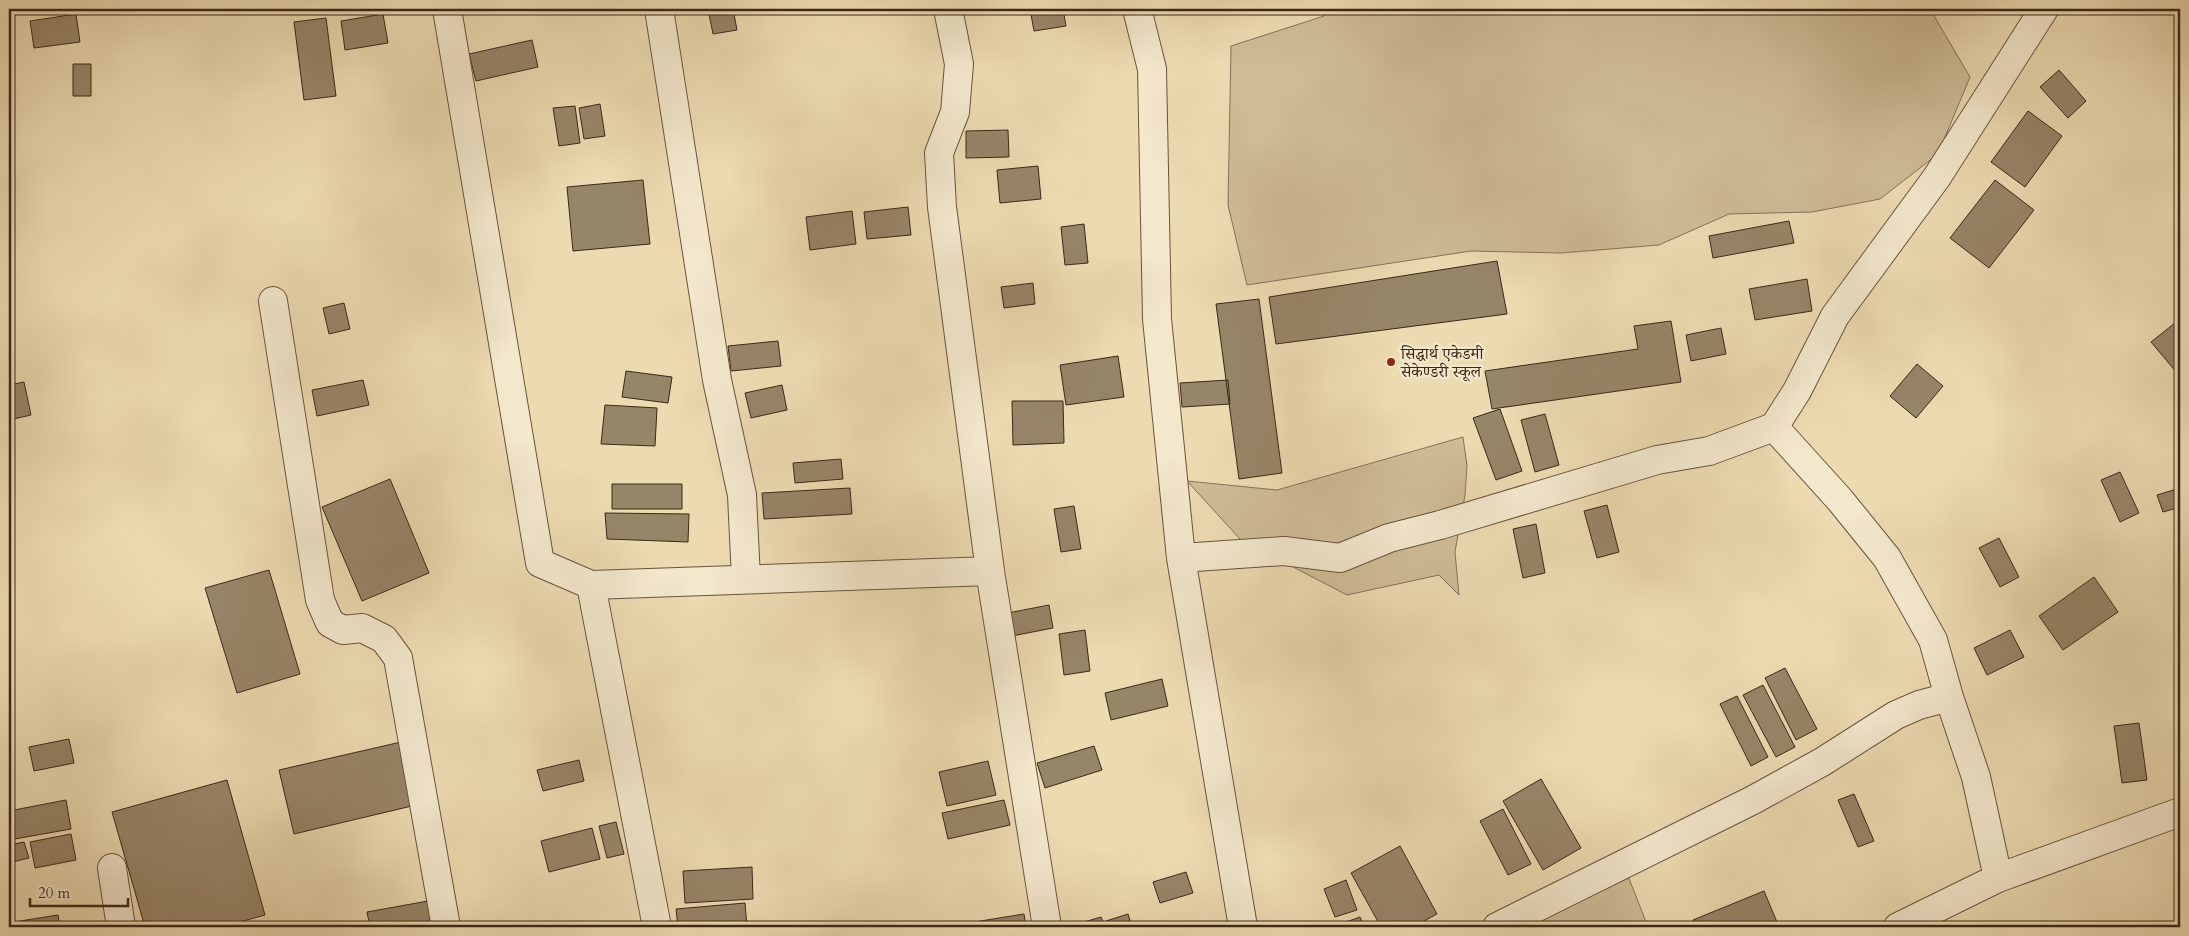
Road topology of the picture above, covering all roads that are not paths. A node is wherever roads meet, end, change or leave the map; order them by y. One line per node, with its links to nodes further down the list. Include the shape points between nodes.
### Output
1 (447, 9): 11 (street, via 540,563)
2 (659, 9): 10 (street, via 717,380 742,495)
3 (948, 9): 9 (street, via 960,64 955,112 939,153 942,207)
4 (1137, 9): 8 (street, via 1152,69 1157,319)
5 (2045, 9): 7 (street, via 1937,177 1835,316 1797,392)
6 (273, 301): 17 (street, via 320,600 330,623 343,630 362,628 384,639 398,658)
7 (1774, 427): 8 (street, via 1709,451 1657,460 1389,538 1340,558 1284,551); 12 (street, via 1887,558 1933,640)
8 (1181, 558): 20 (street)
9 (990, 571): 10 (street); 19 (street)
10 (746, 579): 11 (street)
11 (591, 585): 18 (street)
12 (1950, 697): 15 (street, via 1976,776); 21 (street, via 1896,715 1822,762 1753,800)
13 (2180, 812): 15 (street)
14 (112, 868): 16 (street)
15 (1998, 878): 22 (street)
16 (121, 927)
17 (446, 927)
18 (657, 927)
19 (1047, 927)
20 (1244, 927)
21 (1497, 927)
22 (1898, 927)

